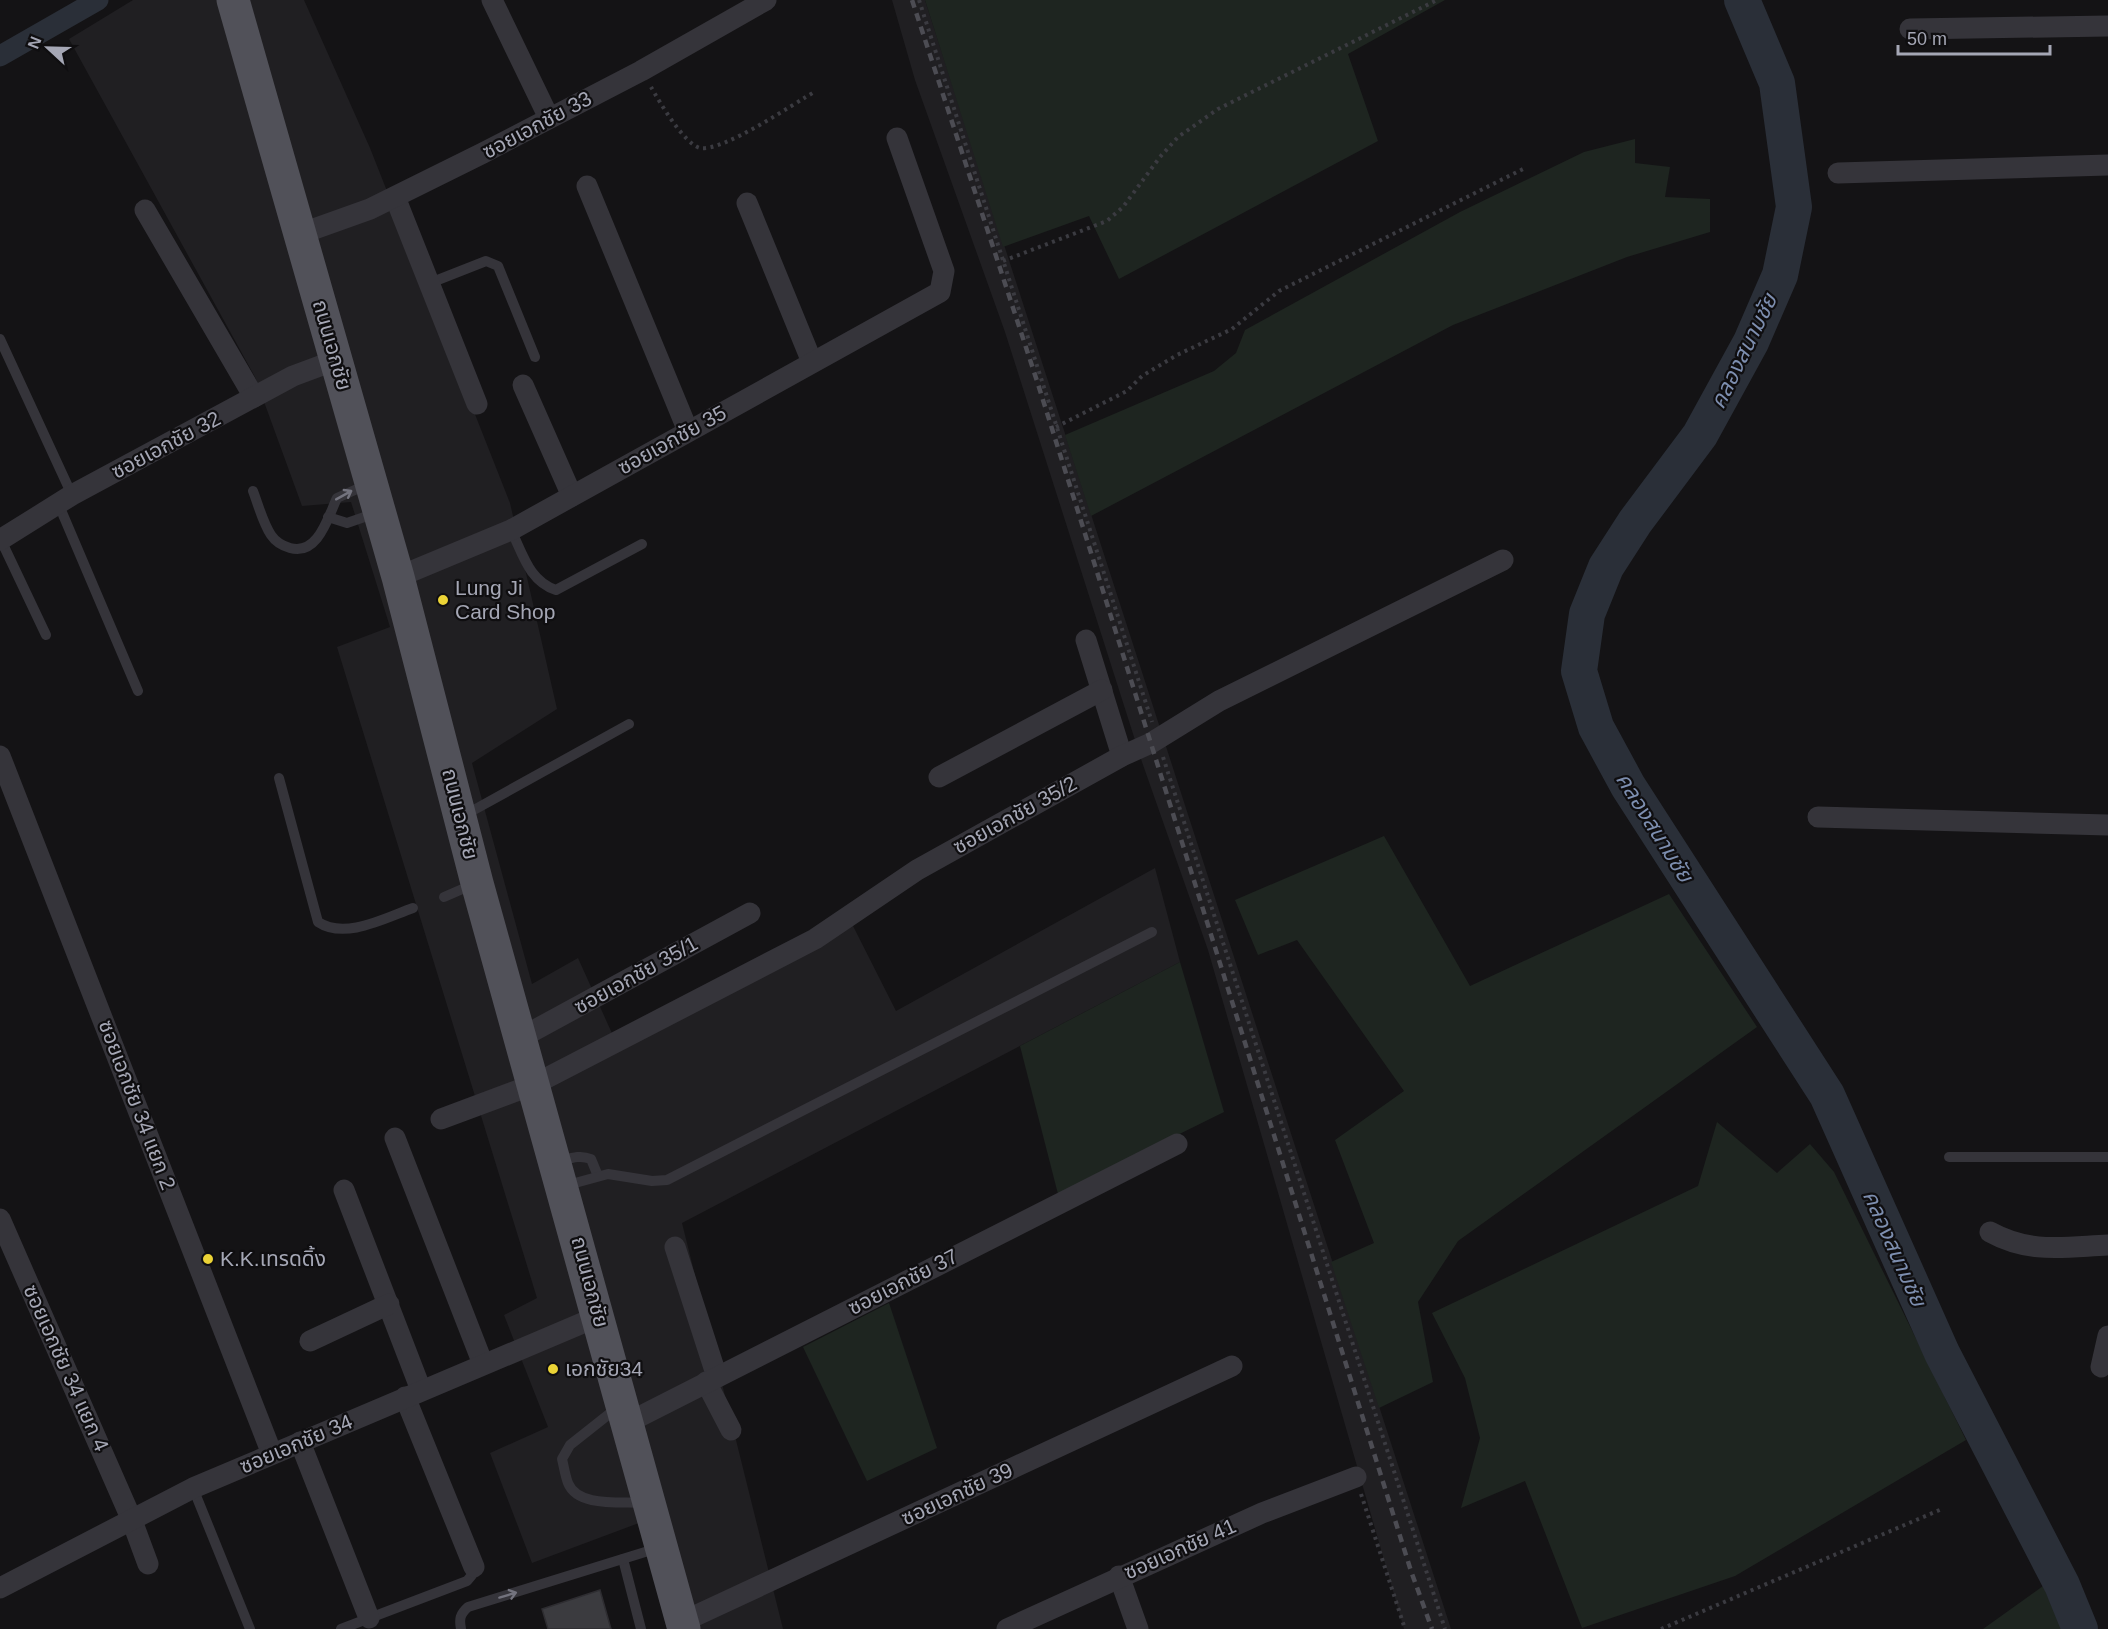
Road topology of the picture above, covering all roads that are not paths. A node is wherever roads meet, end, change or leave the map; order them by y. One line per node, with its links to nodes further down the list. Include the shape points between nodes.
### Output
1 (233, 0): 15 (main road, ถนนเอกชัย)
2 (492, 0): 7 (street)
3 (766, 0): 4 (street, ซอยเอกชัย 33)
4 (732, 8): 7 (street, ซอยเอกชัย 33, via 641,71)
5 (2108, 26): 6 (street)
6 (1910, 29)
7 (549, 118): 12 (street, ซอยเอกชัย 33)
8 (897, 138): 20 (street, ซอยเอกชัย 35, via 944,271 940,292)
9 (2108, 165): 10 (street)
10 (1838, 173)
11 (586, 186): 24 (street)
12 (395, 196): 15 (street, ซอยเอกชัย 33); 16 (street)
13 (747, 203): 20 (street)
14 (145, 210): 22 (street)
15 (300, 234): 19 (main road, ถนนเอกชัย)
16 (430, 283): 18 (lane, via 486,261 498,266); 23 (street)
17 (0, 339): 28 (lane)
18 (535, 357)
19 (336, 360): 22 (street, ซอยเอกชัย 32, via 293,376); 27 (main road, ถนนเอกชัย)
20 (812, 362): 24 (street, ซอยเอกชัย 35)
21 (523, 385): 26 (street)
22 (254, 397): 28 (street, ซอยเอกชัย 32)
23 (477, 404)
24 (688, 430): 26 (street, ซอยเอกชัย 35)
25 (253, 490): 29 (lane, via 271,535 284,546 298,550 310,545 319,537)
26 (572, 496): 30 (street, ซอยเอกชัย 35)
27 (375, 498): 29 (lane, via 347,523); 29 (lane, one-way to 27, via 337,498); 34 (main road, ถนนเอกชัย)
28 (65, 499): 31 (street, ซอยเอกชัย 32); 38 (lane)
29 (328, 517)
30 (511, 530): 32 (lane, via 531,574 543,586 556,590); 34 (street, ซอยเอกชัย 35)
31 (0, 539): 35 (lane)
32 (642, 544)
33 (1503, 560): 41 (street, ซอยเอกชัย 35/2, via 1219,701)
34 (398, 577): 44 (main road, ถนนเอกชัย)
35 (46, 635)
36 (1086, 640): 37 (street)
37 (1102, 690): 41 (street); 42 (street)
38 (138, 692)
39 (629, 724): 44 (lane)
40 (0, 756): 78 (street, ซอยเอกชัย 34 แยก 2)
41 (1122, 756): 53 (street, ซอยเอกชัย 35/2, via 917,870 815,939)
42 (939, 777)
43 (279, 778): 49 (lane, via 318,922 329,929 357,927)
44 (460, 817): 47 (main road, ถนนเอกชัย)
45 (1818, 817): 46 (street)
46 (2108, 825)
47 (477, 883): 48 (lane); 52 (main road, ถนนเอกชัย)
48 (444, 897)
49 (414, 909)
50 (750, 913): 52 (street, ซอยเอกชัย 35/1)
51 (1152, 932): 60 (lane, via 667,1180)
52 (522, 1037): 53 (main road, ถนนเอกชัย)
53 (535, 1084): 54 (street, ซอยเอกชัย 35/2); 59 (main road, ถนนเอกชัย)
54 (441, 1119)
55 (395, 1138): 70 (street)
56 (1177, 1143): 73 (street, ซอยเอกชัย 37)
57 (1948, 1157): 58 (lane)
58 (2108, 1157)
59 (560, 1174): 60 (lane); 60 (lane, via 578,1156 591,1159); 67 (main road, ถนนเอกชัย)
60 (598, 1176)
61 (344, 1190): 66 (street)
62 (0, 1219): 82 (street, ซอยเอกชัย 34 แยก 4)
63 (1990, 1232): 64 (street, via 2009,1243 2032,1248)
64 (2108, 1245)
65 (675, 1247): 73 (street)
66 (389, 1304): 69 (street); 74 (street)
67 (599, 1316): 70 (street, ซอยเอกชัย 34); 75 (main road, ถนนเอกชัย)
68 (2108, 1336): 72 (street)
69 (310, 1341)
70 (483, 1364): 74 (street, ซอยเอกชัย 34)
71 (1232, 1366): 90 (street, ซอยเอกชัย 39)
72 (2101, 1367)
73 (711, 1379): 75 (street, ซอยเอกชัย 37); 76 (street)
74 (413, 1394): 77 (street, ซอยเอกชัย 34); 86 (street)
75 (626, 1412): 81 (main road, ถนนเอกชัย); 81 (lane, via 570,1445 562,1459 568,1485 577,1495 597,1500)
76 (731, 1431)
77 (300, 1442): 78 (street, ซอยเอกชัย 34); 89 (street)
78 (272, 1454): 80 (street, ซอยเอกชัย 34)
79 (1356, 1476): 87 (street, ซอยเอกชัย 41)
80 (193, 1488): 82 (street, ซอยเอกชัย 34); 91 (lane)
81 (650, 1504): 83 (main road, ถนนเอกชัย)
82 (131, 1518): 85 (street, ซอยเอกชัย 34 แยก 4); 88 (street, ซอยเอกชัย 34)
83 (663, 1547): 84 (lane); 90 (main road, ถนนเอกชัย)
84 (623, 1559): 93 (lane, one-way to 84, via 459,1620 468,1607); 94 (lane)
85 (148, 1564)
86 (474, 1567): 89 (lane, via 467,1581)
87 (1119, 1576): 95 (street, ซอยเอกชัย 41); 96 (street)
88 (1, 1585)
89 (369, 1618): 92 (lane)
90 (683, 1625)
91 (250, 1629)
92 (341, 1629)
93 (462, 1629)
94 (641, 1629)
95 (1007, 1629)
96 (1138, 1629)

